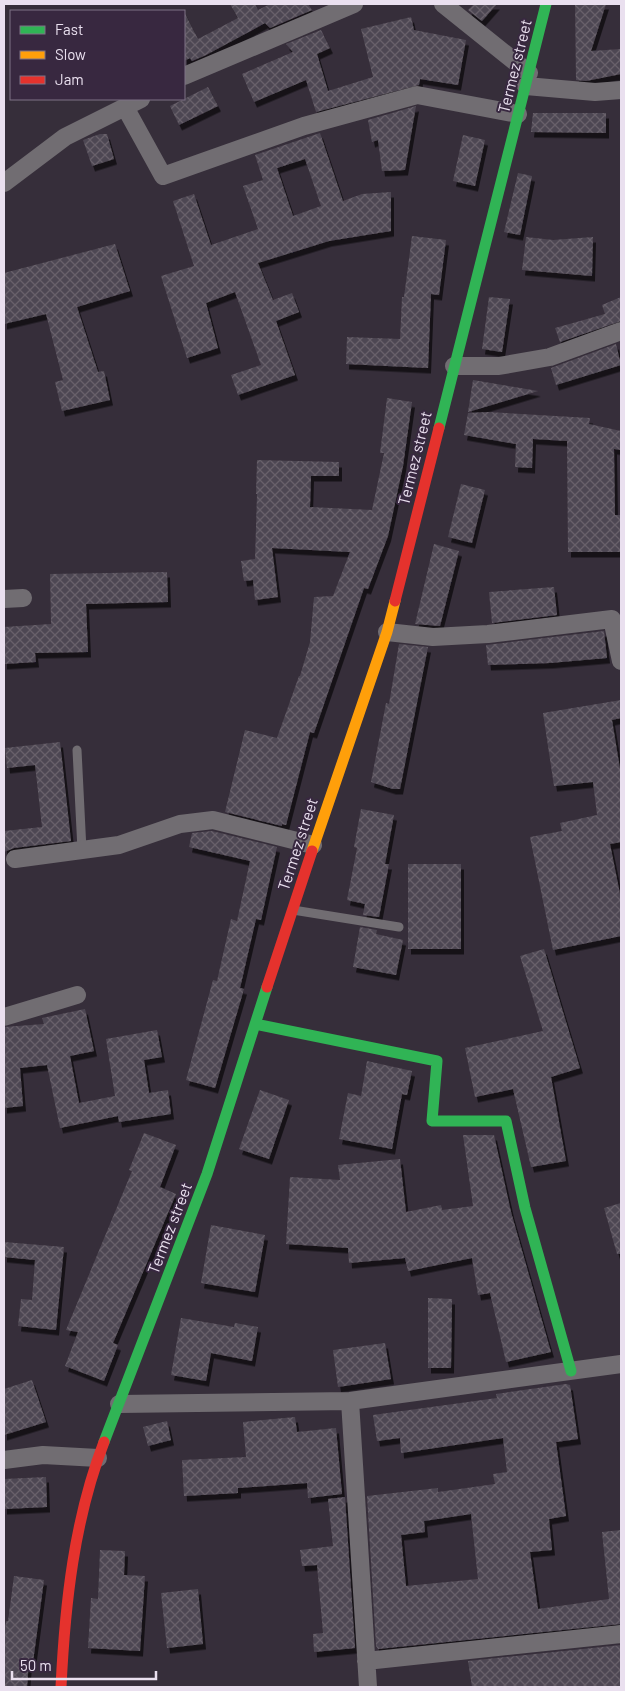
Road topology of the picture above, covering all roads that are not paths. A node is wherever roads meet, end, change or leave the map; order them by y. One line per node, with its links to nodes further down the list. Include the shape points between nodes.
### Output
1 (354, 4): 4 (street)
2 (443, 4): 5 (street)
3 (546, 4): 5 (main road, Termez street)
4 (185, 76)
5 (527, 79): 6 (street, via 596,92); 8 (main road, Termez street)
6 (621, 90)
7 (133, 103): 8 (street, via 162,176 304,126 417,95); 9 (street, via 65,138)
8 (518, 114): 11 (main road, Termez street)
9 (4, 183)
10 (621, 331): 11 (street, via 550,357 499,366)
11 (454, 366): 15 (main road, Termez street)
12 (22, 598): 13 (street)
13 (4, 599)
14 (616, 618): 15 (street, via 488,634 433,637); 16 (street)
15 (386, 632): 18 (main road, Termez street)
16 (621, 661)
17 (77, 750): 19 (lane)
18 (313, 845): 19 (street, via 213,820 180,824 119,845); 21 (main road, Termez street)
19 (82, 850): 20 (street)
20 (15, 859)
21 (292, 910): 22 (lane); 25 (main road, Termez street)
22 (399, 927)
23 (77, 995): 24 (street)
24 (4, 1017)
25 (255, 1024): 27 (main road, via 437,1061 432,1121 506,1121 525,1208); 29 (main road, Termez street, via 207,1174)
26 (621, 1364): 27 (street)
27 (571, 1371): 28 (street)
28 (350, 1401): 29 (street); 33 (street)
29 (119, 1404): 30 (main road, Termez street)
30 (98, 1458): 31 (street, via 43,1455); 34 (main road, Termez street, via 78,1532 64,1628)
31 (4, 1460)
32 (621, 1634): 33 (street)
33 (366, 1661): 35 (street)
34 (61, 1687)
35 (368, 1687)

